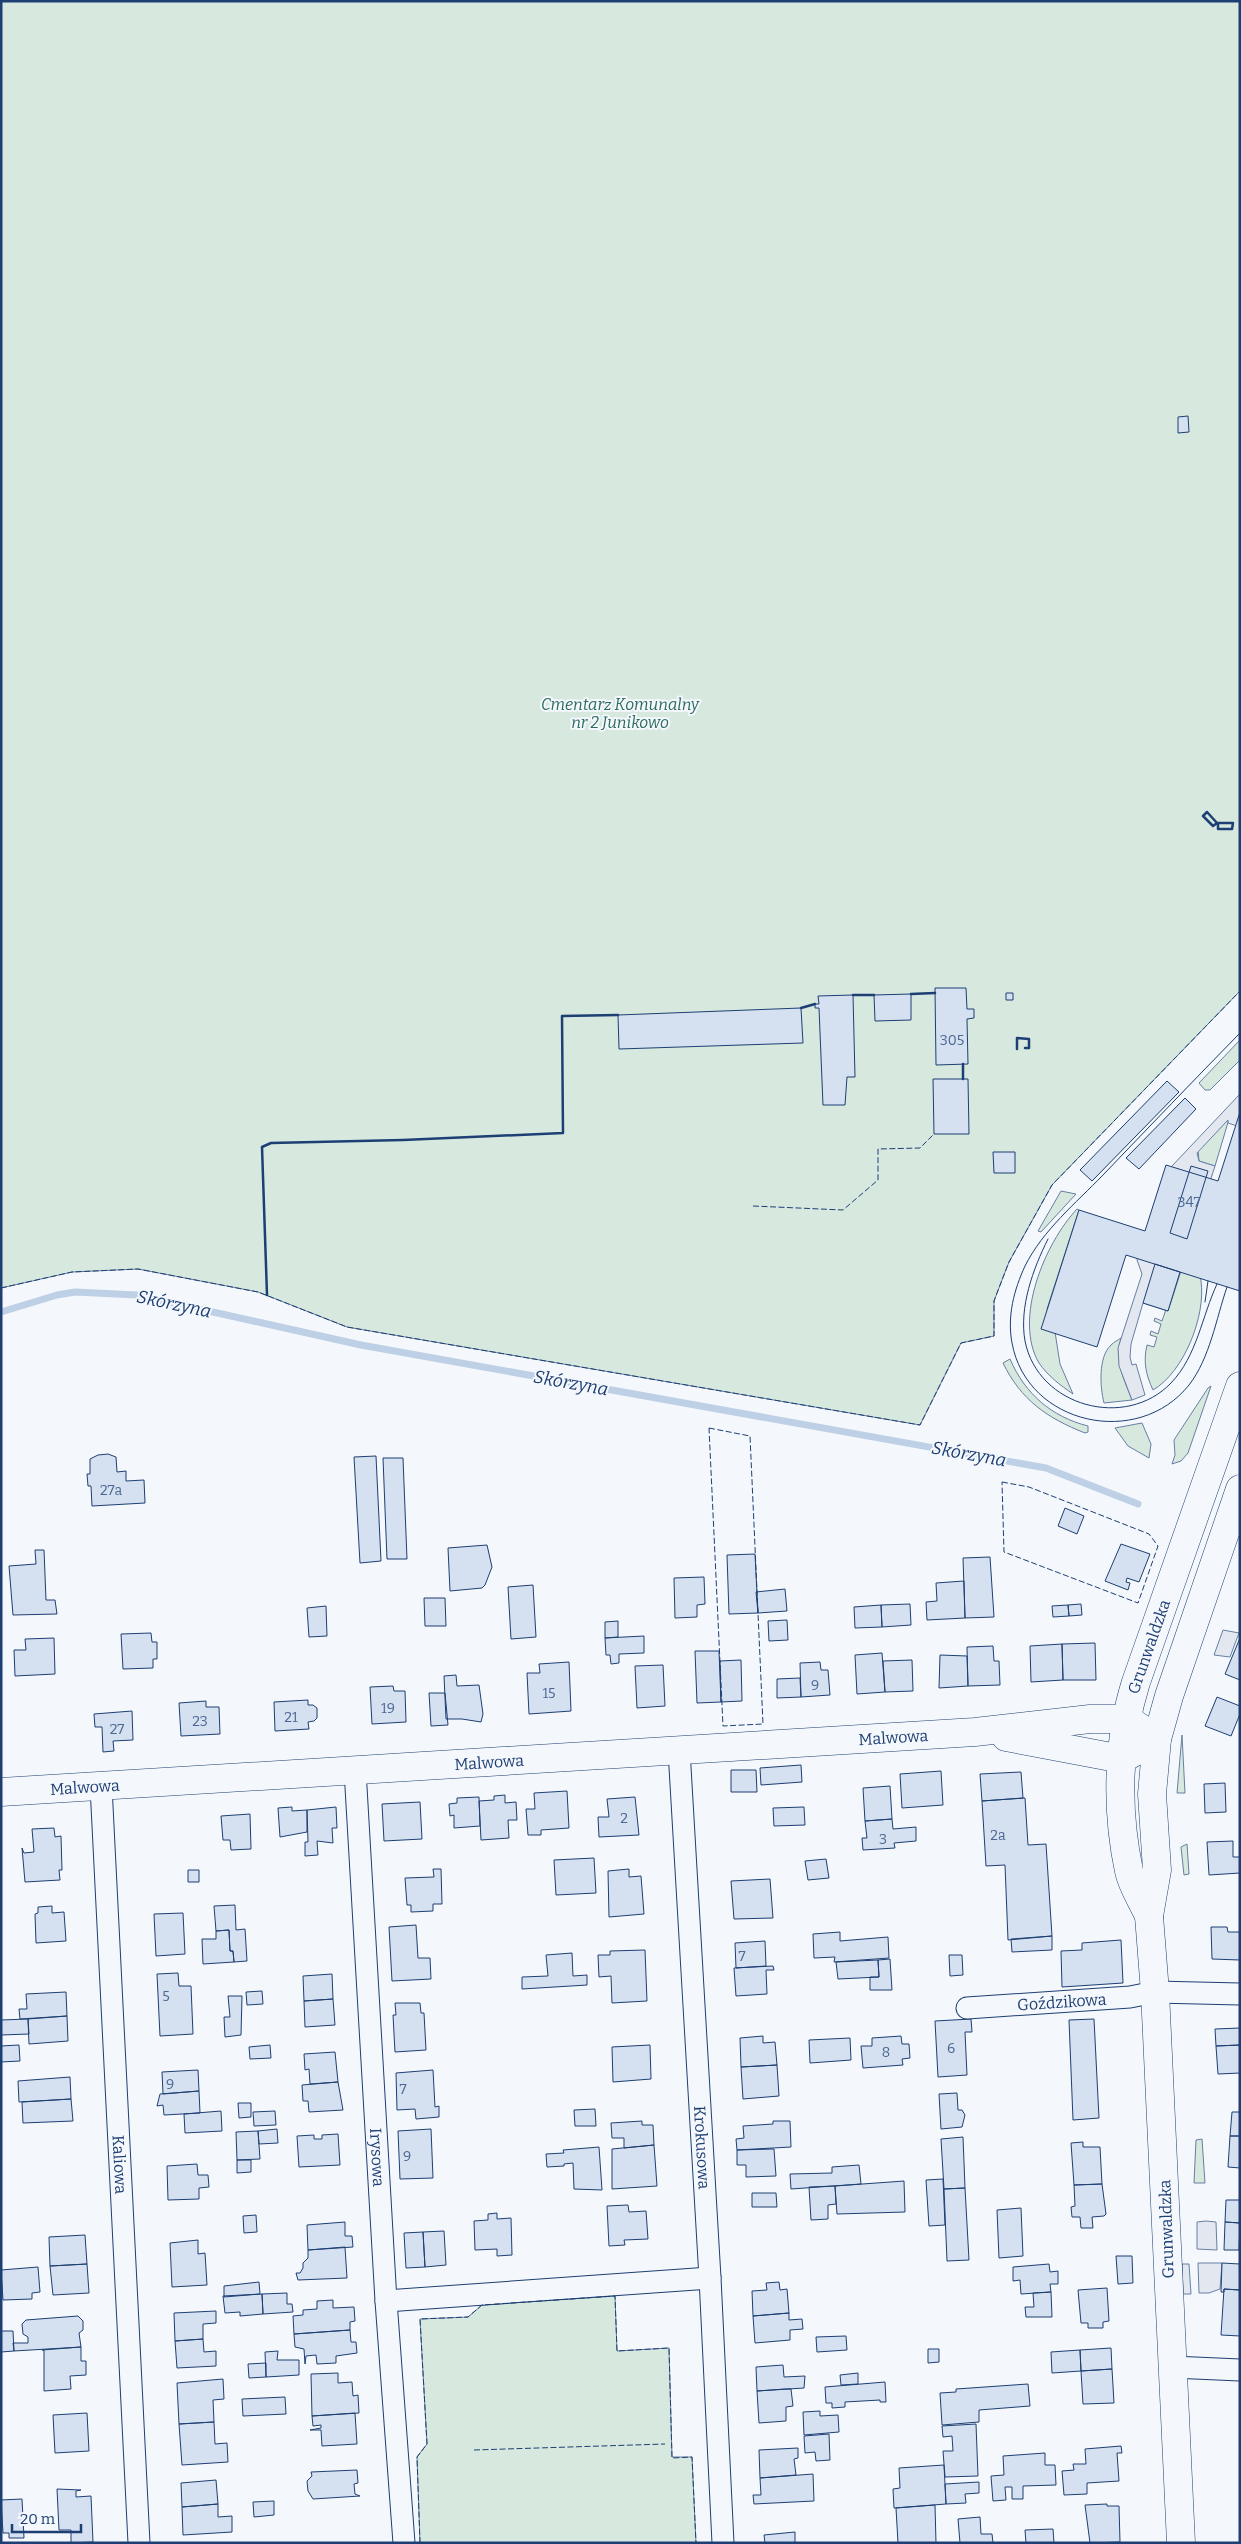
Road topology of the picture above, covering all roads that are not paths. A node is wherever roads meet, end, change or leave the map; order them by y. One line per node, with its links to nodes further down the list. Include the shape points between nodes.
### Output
1 (1240, 1386): 3 (street, Grunwaldzka, via 1141,1667)
2 (1240, 1489): 5 (street, Grunwaldzka)
3 (1127, 1719): 4 (street, Malwowa, via 1090,1719); 5 (street); 7 (street, Grunwaldzka)
4 (975, 1732): 6 (street, Malwowa); 7 (street, Malwowa)
5 (1157, 1739): 7 (street); 11 (street, Grunwaldzka, via 1152,1794 1158,1870)
6 (679, 1750): 8 (street, Malwowa); 15 (street, Krokusowa)
7 (1122, 1759): 11 (street, Grunwaldzka, via 1120,1796 1129,1872)
8 (355, 1770): 9 (street, Malwowa); 16 (street, Irysowa)
9 (101, 1786): 10 (street, Malwowa); 19 (street, Kaliowa)
10 (1, 1792)
11 (1149, 1916): 12 (street, Grunwaldzka)
12 (1155, 1992): 13 (street, Goździkowa); 14 (street, Goździkowa); 17 (street, Grunwaldzka)
13 (1240, 1994)
14 (977, 2007)
15 (710, 2278): 16 (street); 21 (street, Krokusowa)
16 (386, 2301): 20 (street, Irysowa)
17 (1172, 2367): 18 (street); 22 (street, Grunwaldzka)
18 (1240, 2370)
19 (139, 2543)
20 (404, 2543)
21 (723, 2543)
22 (1181, 2543)

